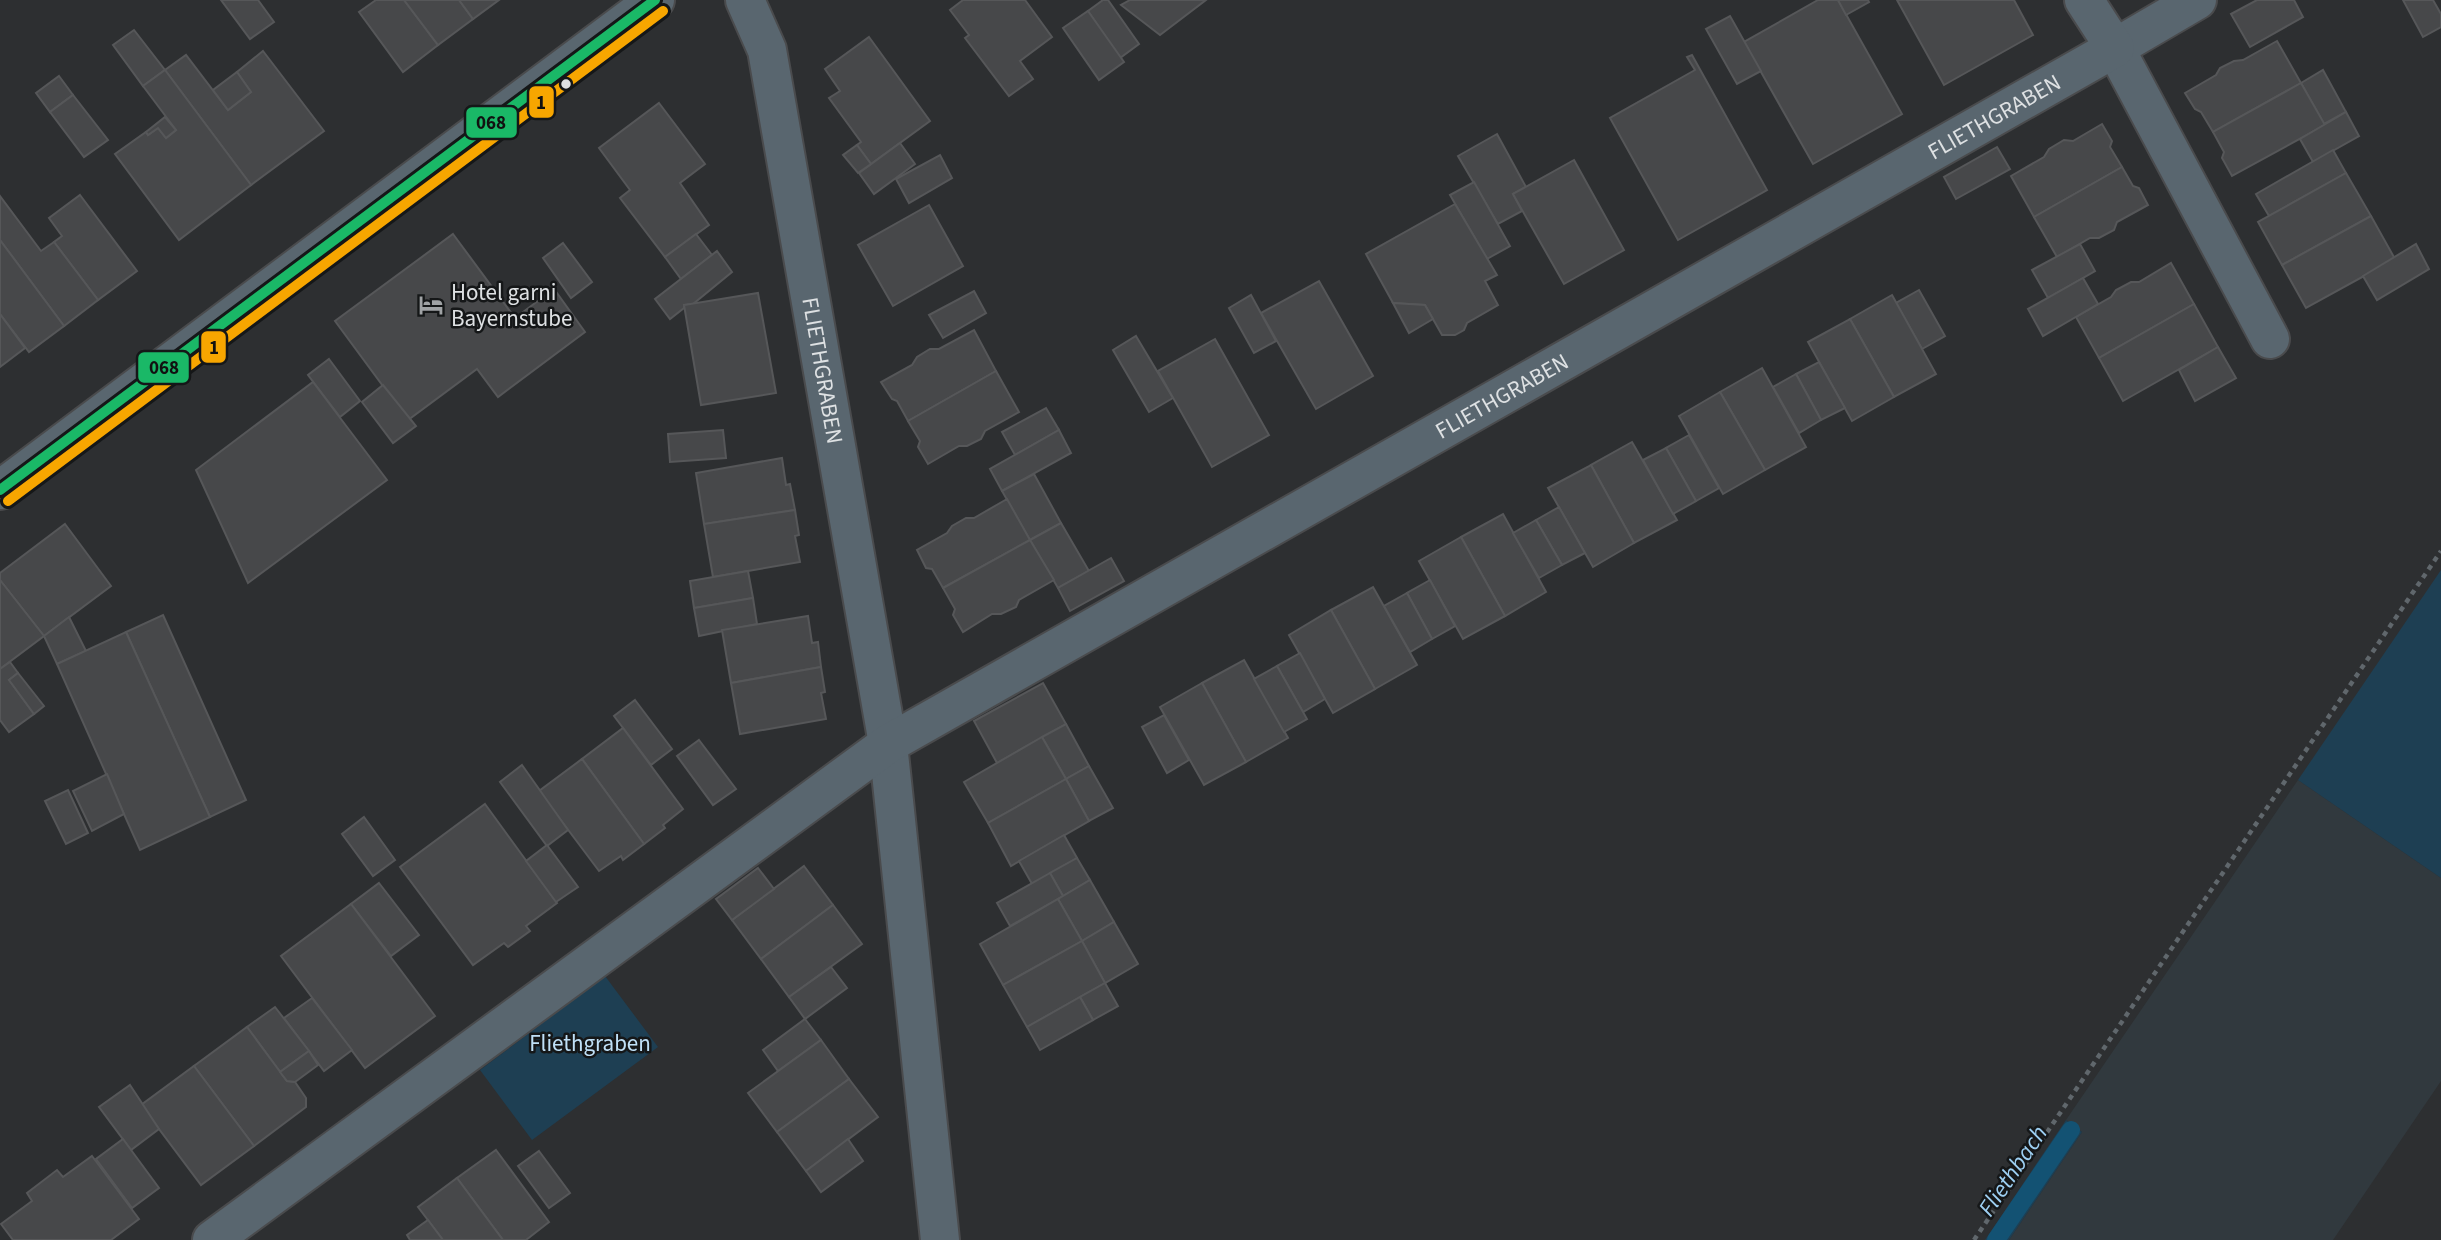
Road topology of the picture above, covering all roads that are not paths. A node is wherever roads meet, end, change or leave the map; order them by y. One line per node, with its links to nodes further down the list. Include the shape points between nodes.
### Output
1 (654, 0): 7 (street)
2 (746, 0): 8 (street, FLIETHGRABEN, via 767,50)
3 (2084, 0): 5 (street)
4 (2197, 0): 5 (street, FLIETHGRABEN)
5 (2115, 48): 6 (street); 8 (street, FLIETHGRABEN)
6 (2270, 339)
7 (0, 490)
8 (888, 744): 9 (street, FLIETHGRABEN); 10 (street, FLIETHGRABEN)
9 (212, 1240)
10 (940, 1240)

